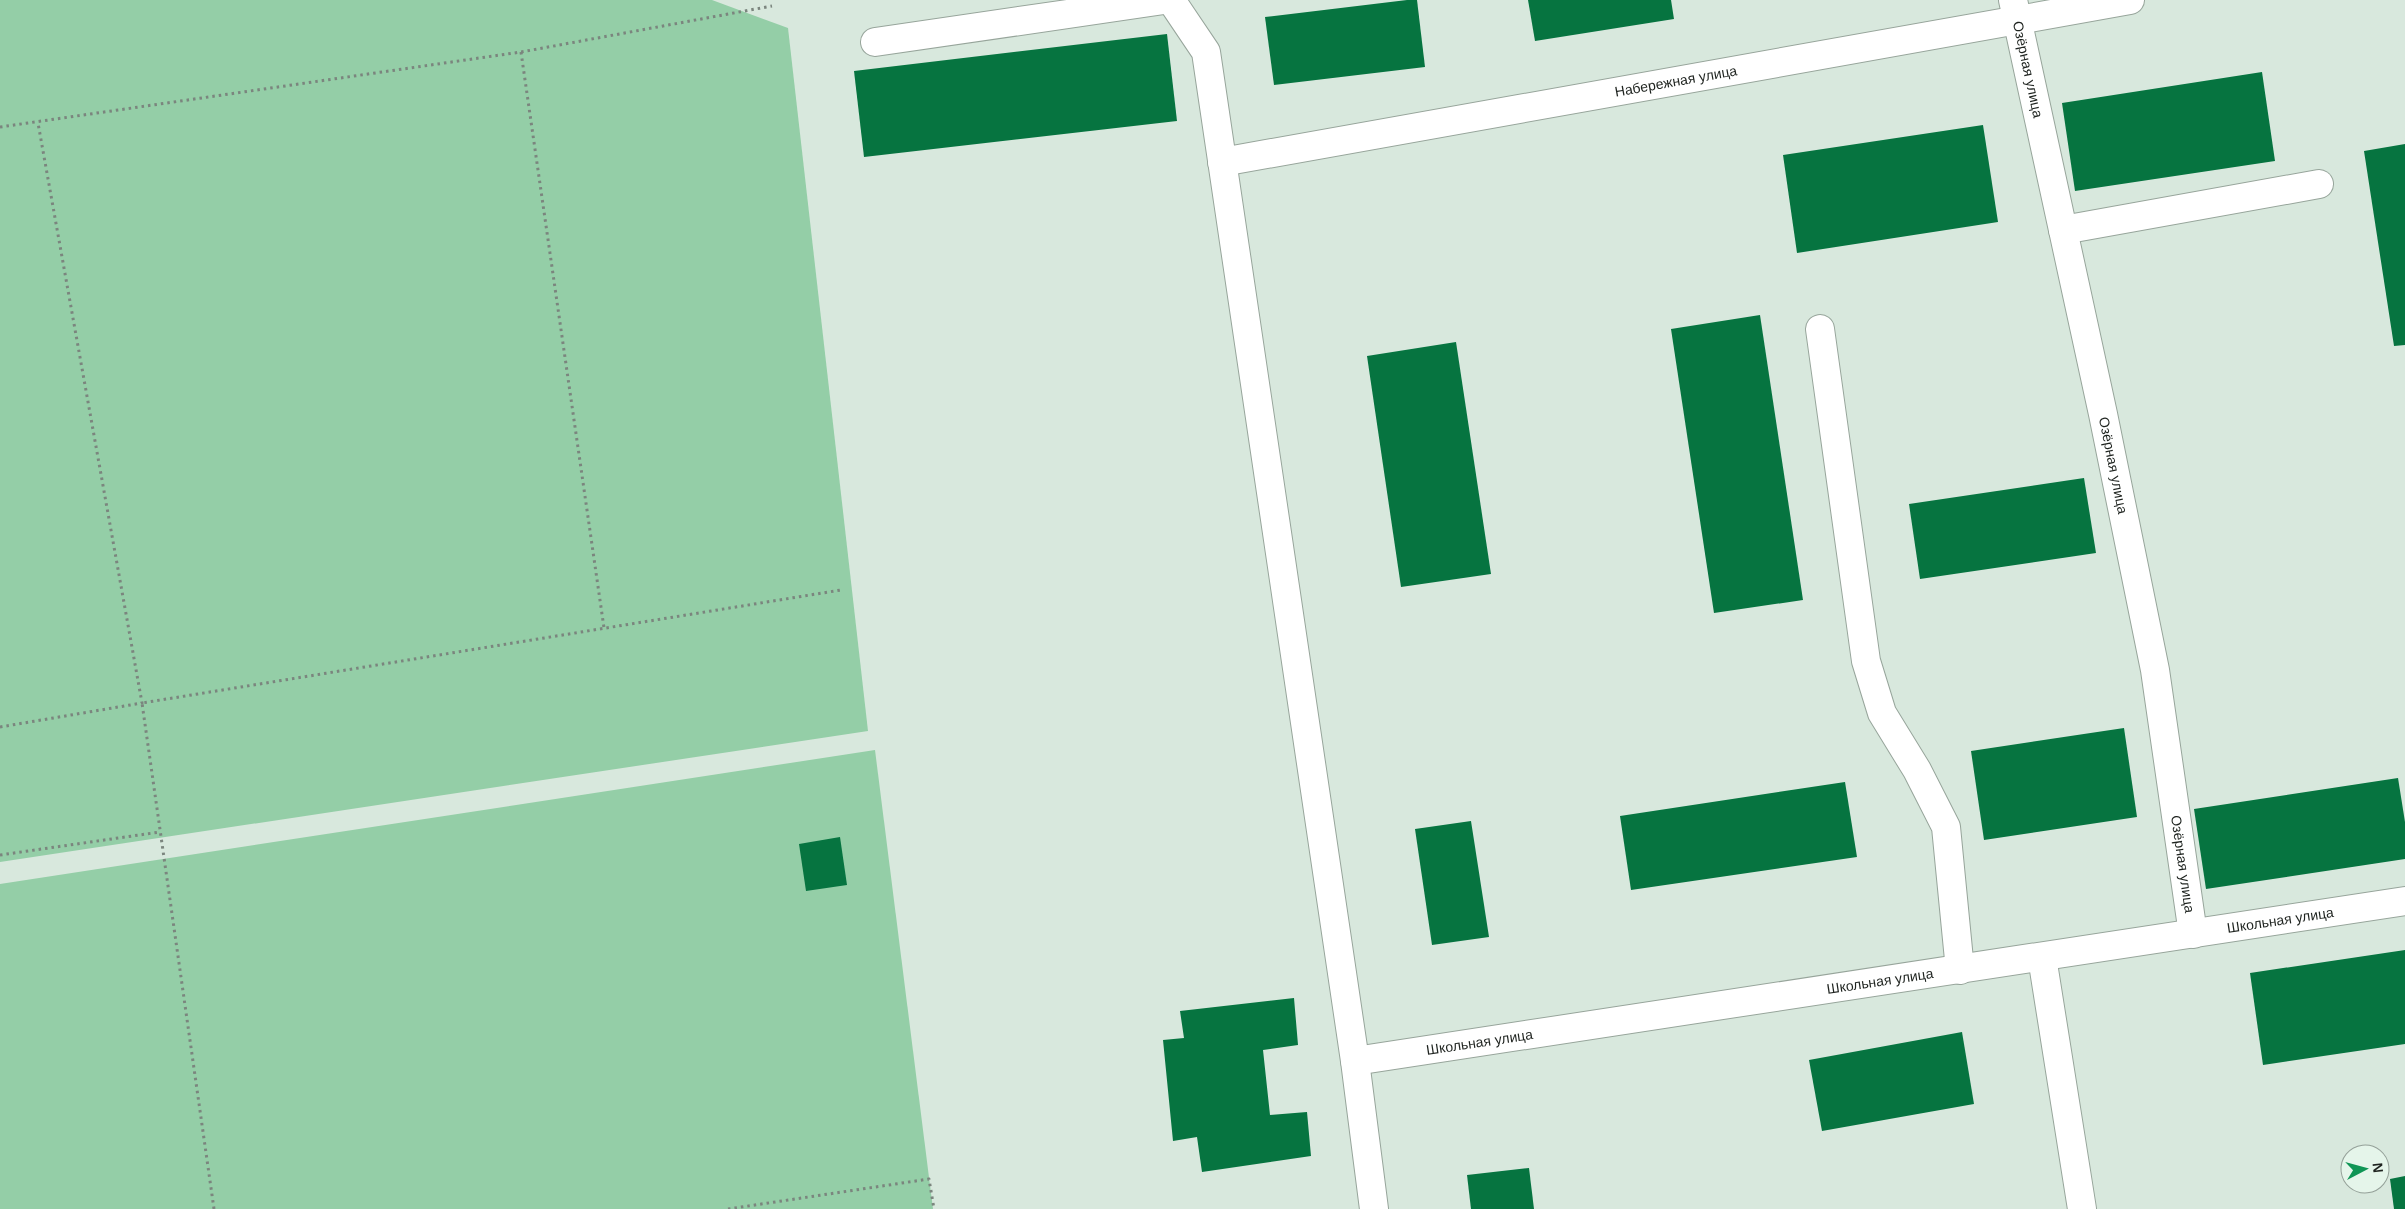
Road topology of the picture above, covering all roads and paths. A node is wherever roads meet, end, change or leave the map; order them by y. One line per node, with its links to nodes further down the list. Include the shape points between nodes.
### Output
1 (1164, 0): 6 (street)
2 (1171, 0): 10 (street, via 1206,52)
3 (2119, 1): 5 (street, Набережная улица)
4 (772, 6): 7 (path)
5 (2015, 9): 10 (street, Набережная улица); 12 (street, Озёрная улица)
6 (875, 42)
7 (521, 52): 8 (path); 15 (path)
8 (38, 123): 9 (path); 16 (path)
9 (0, 128)
10 (1222, 162): 24 (street)
11 (2319, 184): 12 (street)
12 (2063, 230): 21 (street, Озёрная улица, via 2155,670)
13 (1820, 330): 23 (street, via 1866,661 1882,713 1917,770 1946,827)
14 (840, 590): 15 (path)
15 (604, 628): 16 (path)
16 (142, 703): 17 (path); 18 (path)
17 (0, 726)
18 (160, 832): 19 (path); 25 (path)
19 (0, 855)
20 (2405, 901): 21 (street, Школьная улица)
21 (2193, 934): 22 (street, Школьная улица)
22 (2042, 957): 23 (street, Школьная улица); 29 (street)
23 (1960, 970): 24 (street, Школьная улица)
24 (1354, 1061): 28 (street)
25 (214, 1209)
26 (728, 1209): 27 (path, via 929,1178)
27 (934, 1209)
28 (1374, 1209)
29 (2082, 1209)

